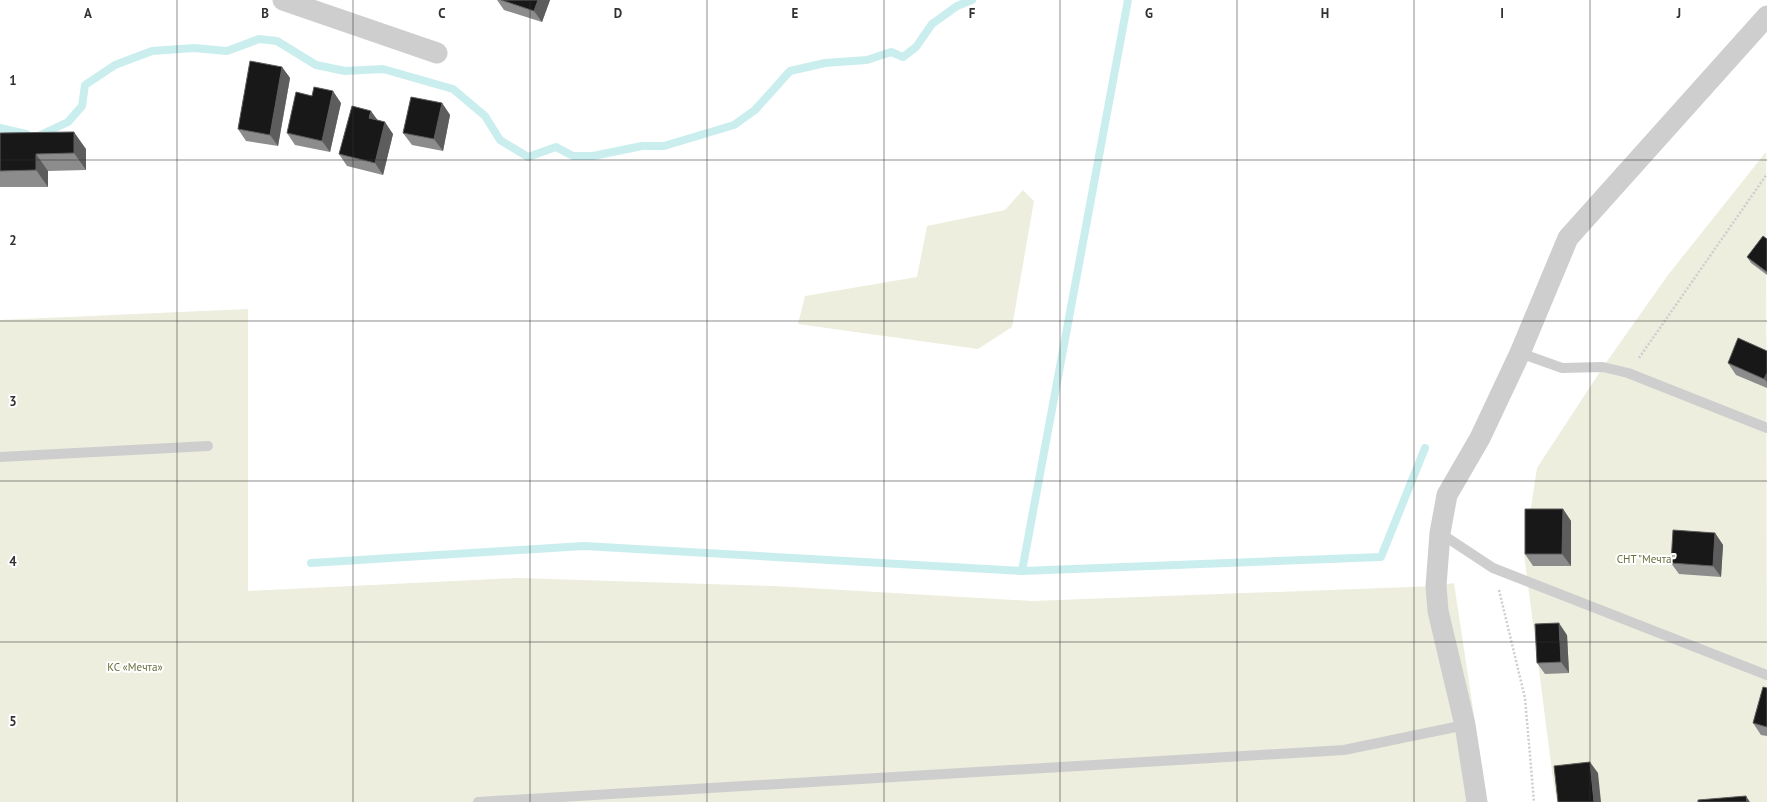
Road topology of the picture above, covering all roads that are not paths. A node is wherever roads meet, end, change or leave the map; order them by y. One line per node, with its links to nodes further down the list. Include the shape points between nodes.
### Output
1 (283, 0): 3 (street)
2 (1767, 16): 4 (street, via 1568,238)
3 (438, 53)
4 (1520, 354): 5 (lane, via 1562,368 1603,367 1628,373); 8 (street, via 1480,438 1446,496)
5 (1767, 428)
6 (208, 446): 7 (lane)
7 (0, 457)
8 (1440, 533): 9 (lane, via 1494,568); 10 (street, via 1436,586 1438,611)
9 (1767, 675)
10 (1465, 725): 11 (lane, via 1344,750); 12 (street)
11 (478, 802)
12 (1477, 802)

